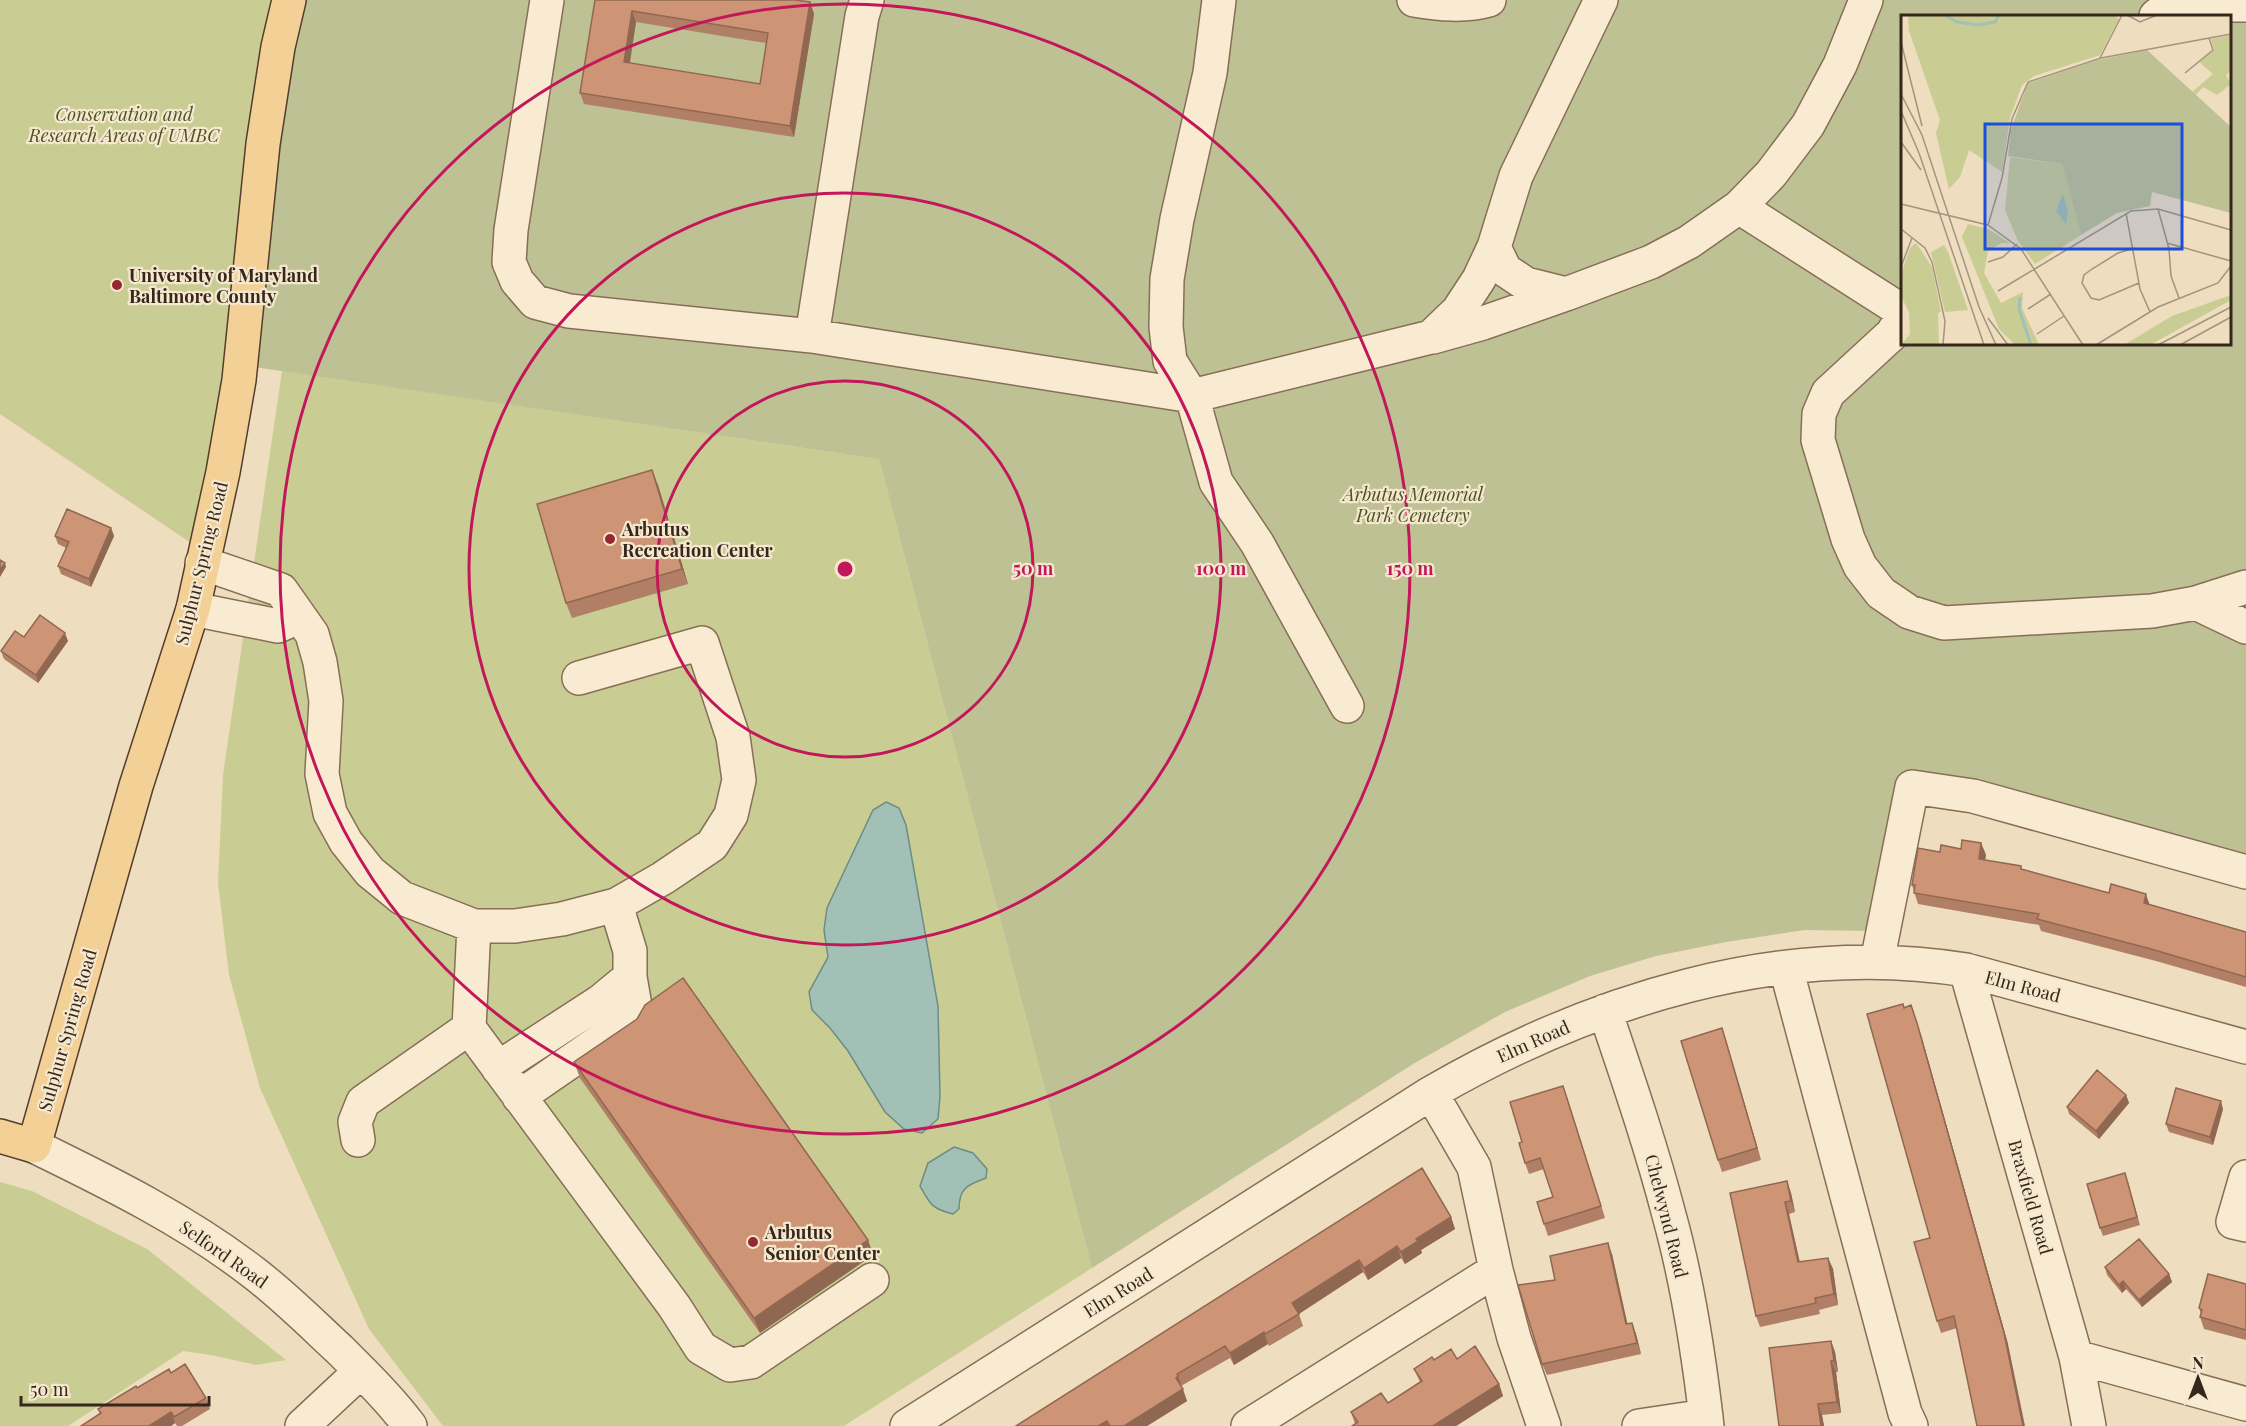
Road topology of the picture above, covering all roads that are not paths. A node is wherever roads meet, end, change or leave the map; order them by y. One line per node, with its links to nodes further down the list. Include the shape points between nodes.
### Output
1 (289, 0): 19 (main road, Sulphur Spring Road, via 263,144 239,380)
2 (547, 0): 16 (street, via 511,230 509,262 517,281 535,302 569,311)
3 (867, 0): 16 (street)
4 (1219, 0): 18 (street, via 1210,73 1167,279 1170,361)
5 (1414, 0): 6 (street, via 1438,4)
6 (1489, 0)
7 (1601, 0): 12 (street, via 1516,176)
8 (1866, 0): 11 (street, via 1840,65 1808,125)
9 (2246, 5): 10 (street, via 2183,6)
10 (2157, 15)
11 (1739, 207): 13 (street, via 1689,242 1651,262); 14 (street)
12 (1494, 247): 13 (street, via 1505,270 1526,284); 17 (street, via 1458,311)
13 (1566, 294): 17 (street)
14 (1901, 310)
15 (1901, 320): 21 (street, via 1892,334 1828,393 1819,414 1818,440 1848,539 1860,566 1881,593 1909,612 1944,623 2152,611)
16 (812, 336): 18 (street)
17 (1431, 337): 18 (street)
18 (1192, 396): 26 (street, via 1216,482 1257,543)
19 (202, 563): 22 (main road, Sulphur Spring Road); 23 (street, via 282,590)
20 (2246, 587): 21 (street)
21 (2196, 603): 24 (street)
22 (193, 609): 23 (street, via 278,626); 42 (main road, Sulphur Spring Road, via 136,786)
23 (298, 617): 29 (street, via 312,634 320,662 326,701 322,774 330,813 346,842 370,872 402,898)
24 (2246, 627)
25 (579, 678): 28 (street, via 702,643 733,737 739,780 731,815 712,844)
26 (1347, 706)
27 (2246, 872): 30 (street, via 1973,796 1912,787)
28 (616, 905): 29 (street, via 538,923); 33 (street, via 630,951)
29 (474, 926): 35 (street)
30 (1877, 962): 31 (street, Elm Road); 32 (street, Elm Road)
31 (1786, 968): 34 (street, Elm Road, via 1663,991); 57 (street)
32 (1966, 970): 36 (street, Elm Road); 47 (street, Braxfield Road)
33 (630, 977): 37 (street, via 601,1001); 39 (street, via 635,1006 632,1019)
34 (1605, 1011): 38 (street, Elm Road, via 1517,1046); 50 (street, Chelwynd Road, via 1645,1128 1670,1218 1692,1324)
35 (469, 1028): 37 (street); 41 (street, via 363,1102 355,1122)
36 (2246, 1047)
37 (498, 1068): 39 (street)
38 (1431, 1093): 45 (street, via 1474,1167); 53 (street, Elm Road)
39 (519, 1097): 46 (street, via 701,1348 730,1365 751,1362)
40 (0, 1136): 42 (main road, Selford Road)
41 (358, 1140)
42 (34, 1146): 48 (street, Selford Road, via 117,1186 185,1225 254,1272)
43 (2246, 1177): 44 (street, via 2233,1222)
44 (2246, 1226)
45 (1496, 1270): 54 (street); 55 (street)
46 (872, 1280)
47 (2076, 1357): 49 (street); 58 (street, Braxfield Road)
48 (361, 1371): 51 (street); 52 (street, Selford Road)
49 (2246, 1404)
50 (1706, 1421): 56 (street)
51 (302, 1426)
52 (410, 1426)
53 (907, 1426)
54 (1248, 1426)
55 (1544, 1426)
56 (1639, 1426)
57 (1911, 1426)
58 (2089, 1426)

